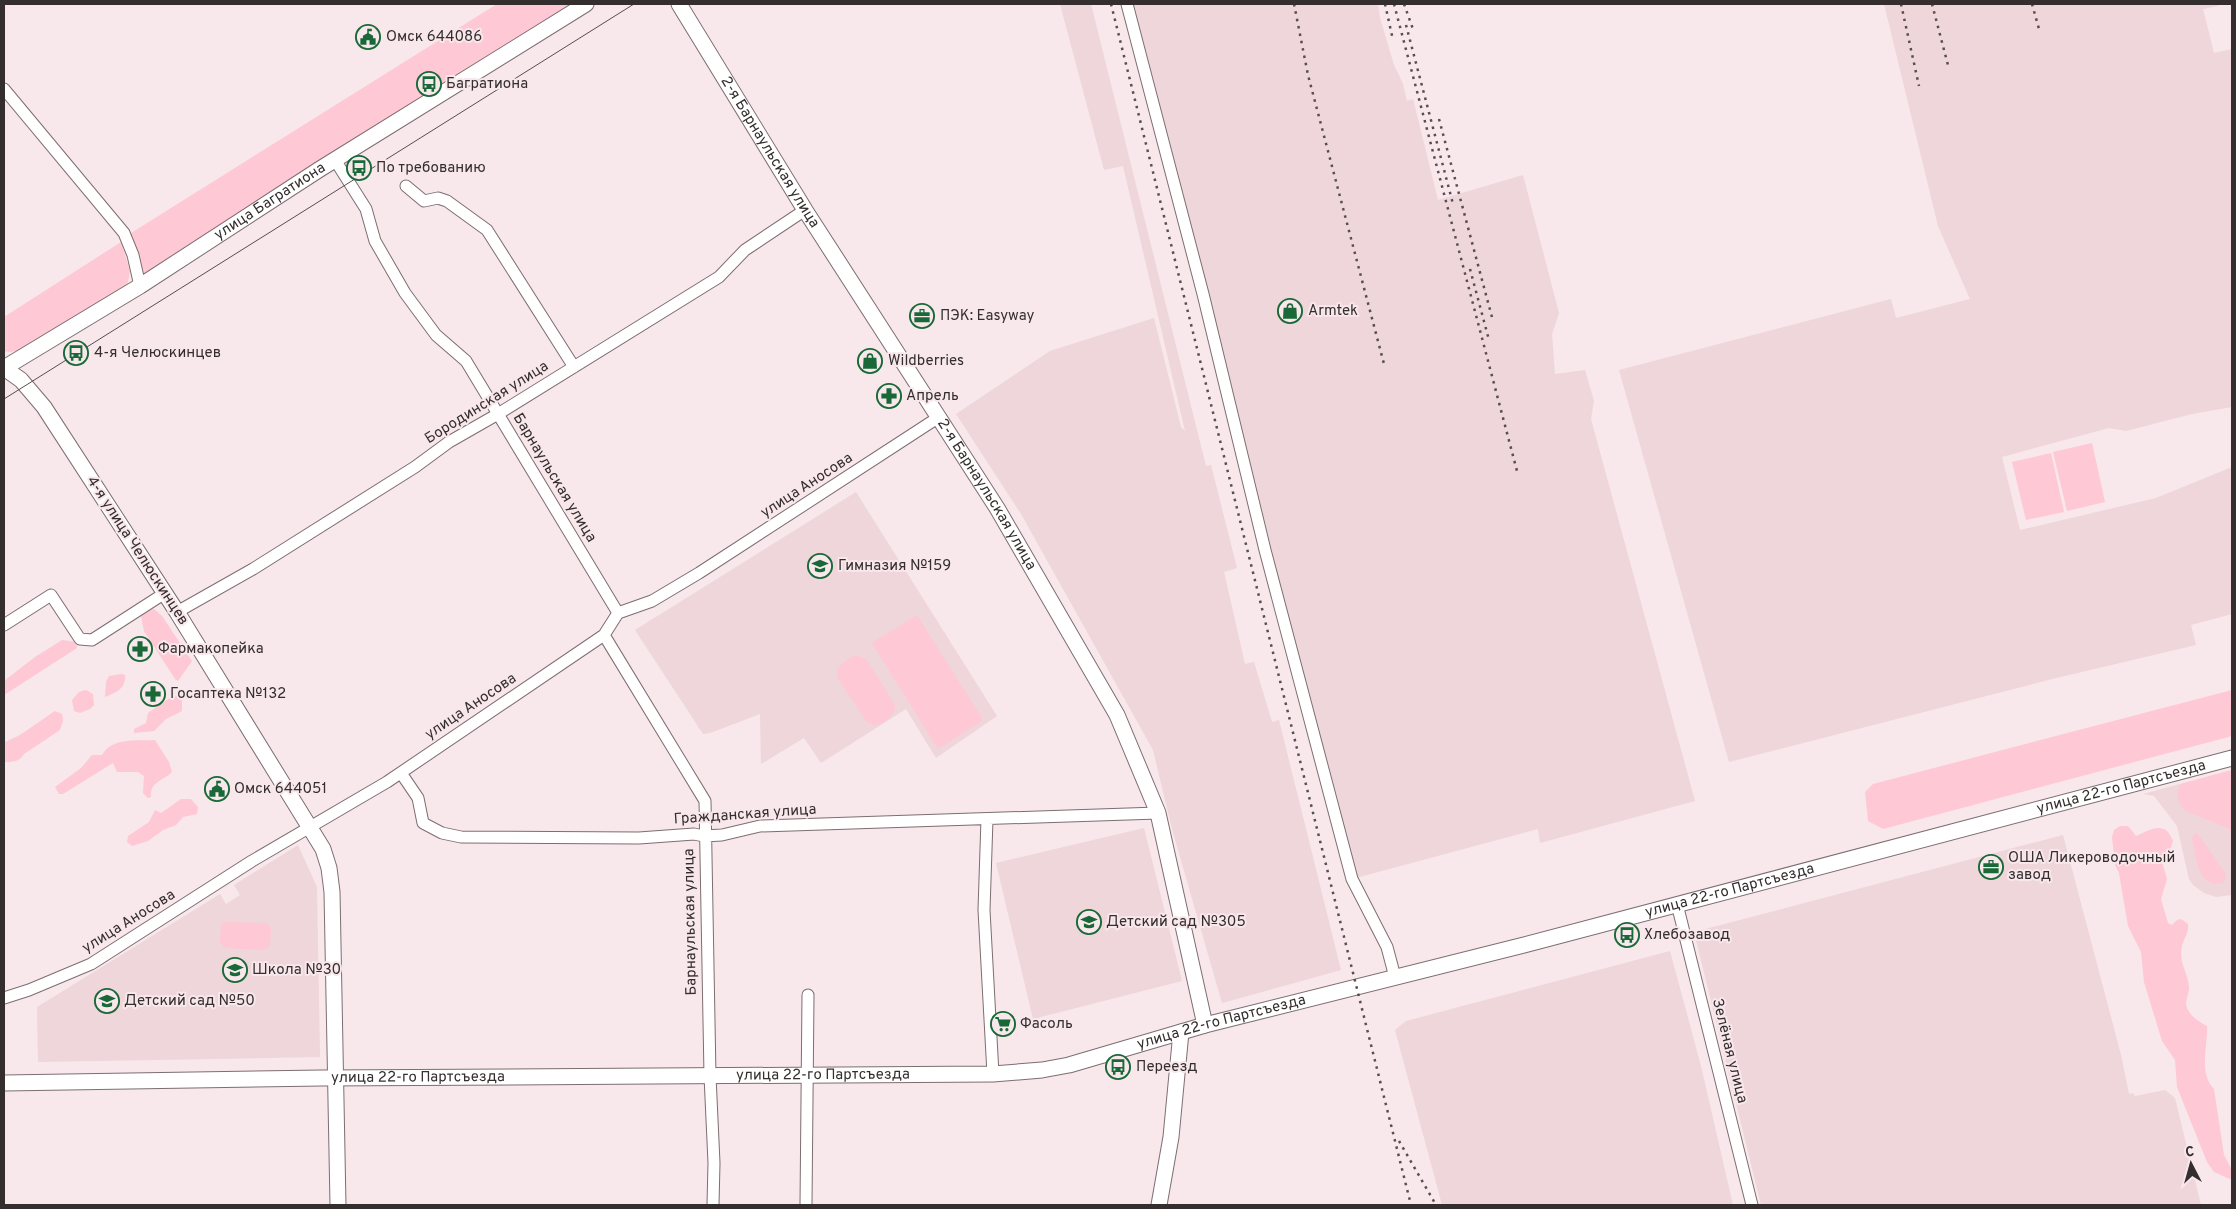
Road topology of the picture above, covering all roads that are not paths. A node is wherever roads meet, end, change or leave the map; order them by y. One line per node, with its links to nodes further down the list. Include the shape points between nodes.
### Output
1 (586, 4): 5 (main road, улица Багратиона)
2 (679, 4): 7 (main road, 2-я Барнаульская улица)
3 (1128, 4): 25 (street, via 1265,550 1352,879 1387,947)
4 (4, 89): 8 (street, via 124,233)
5 (336, 160): 8 (main road, улица Багратиона); 11 (street, Барнаульская улица, via 366,209 375,241 405,293 436,336 466,361)
6 (406, 186): 9 (street, via 424,201 438,198 447,201 487,230)
7 (806, 210): 9 (street, Бородинская улица, via 746,250 719,276); 12 (main road, 2-я Барнаульская улица)
8 (140, 286): 10 (main road, улица Багратиона)
9 (574, 367): 11 (street, Бородинская улица)
10 (4, 368): 13 (main road, 4-я улица Челюскинцев, via 21,380 44,407)
11 (498, 414): 14 (street, Бородинская улица, via 449,442 416,467 253,569); 15 (street, Барнаульская улица)
12 (939, 417): 15 (street, улица Аносова, via 700,573 652,601); 20 (main road, 2-я Барнаульская улица, via 997,508 1117,716)
13 (165, 593): 14 (main road, 4-я улица Челюскинцев); 16 (street, via 92,640 80,639 50,595)
14 (177, 612): 22 (main road, 4-я улица Челюскинцев)
15 (618, 613): 17 (street, улица Аносова)
16 (4, 625)
17 (604, 635): 19 (street, улица Аносова); 23 (street, Барнаульская улица, via 705,801)
18 (2232, 758): 24 (main road, улица 22-го Партсъезда)
19 (401, 773): 22 (street, улица Аносова); 23 (street, Гражданская улица, via 418,798 424,823 442,833 461,837)
20 (1158, 813): 21 (street, Гражданская улица); 28 (main road, 2-я Барнаульская улица)
21 (987, 819): 23 (street, Гражданская улица, via 760,826); 30 (street, via 984,910)
22 (310, 827): 27 (street, улица Аносова, via 252,860 91,964); 33 (main road, 4-я улица Челюскинцев, via 323,849 332,892)
23 (704, 836): 32 (street, Барнаульская улица)
24 (1677, 904): 25 (main road, улица 22-го Партсъезда); 39 (street, Зелёная улица)
25 (1395, 977): 28 (main road, улица 22-го Партсъезда)
26 (808, 995): 31 (street)
27 (4, 998)
28 (1205, 1025): 29 (main road, улица 22-го Партсъезда)
29 (1181, 1032): 30 (main road, улица 22-го Партсъезда, via 1069,1065); 38 (main road, via 1171,1137)
30 (992, 1074): 31 (main road, улица 22-го Партсъезда)
31 (807, 1075): 32 (main road, улица 22-го Партсъезда); 37 (street)
32 (710, 1076): 33 (main road, улица 22-го Партсъезда); 36 (street, Барнаульская улица, via 714,1162)
33 (336, 1078): 34 (main road, улица 22-го Партсъезда); 35 (main road, 4-я улица Челюскинцев)
34 (4, 1083)
35 (338, 1205)
36 (712, 1205)
37 (806, 1205)
38 (1159, 1205)
39 (1752, 1205)

